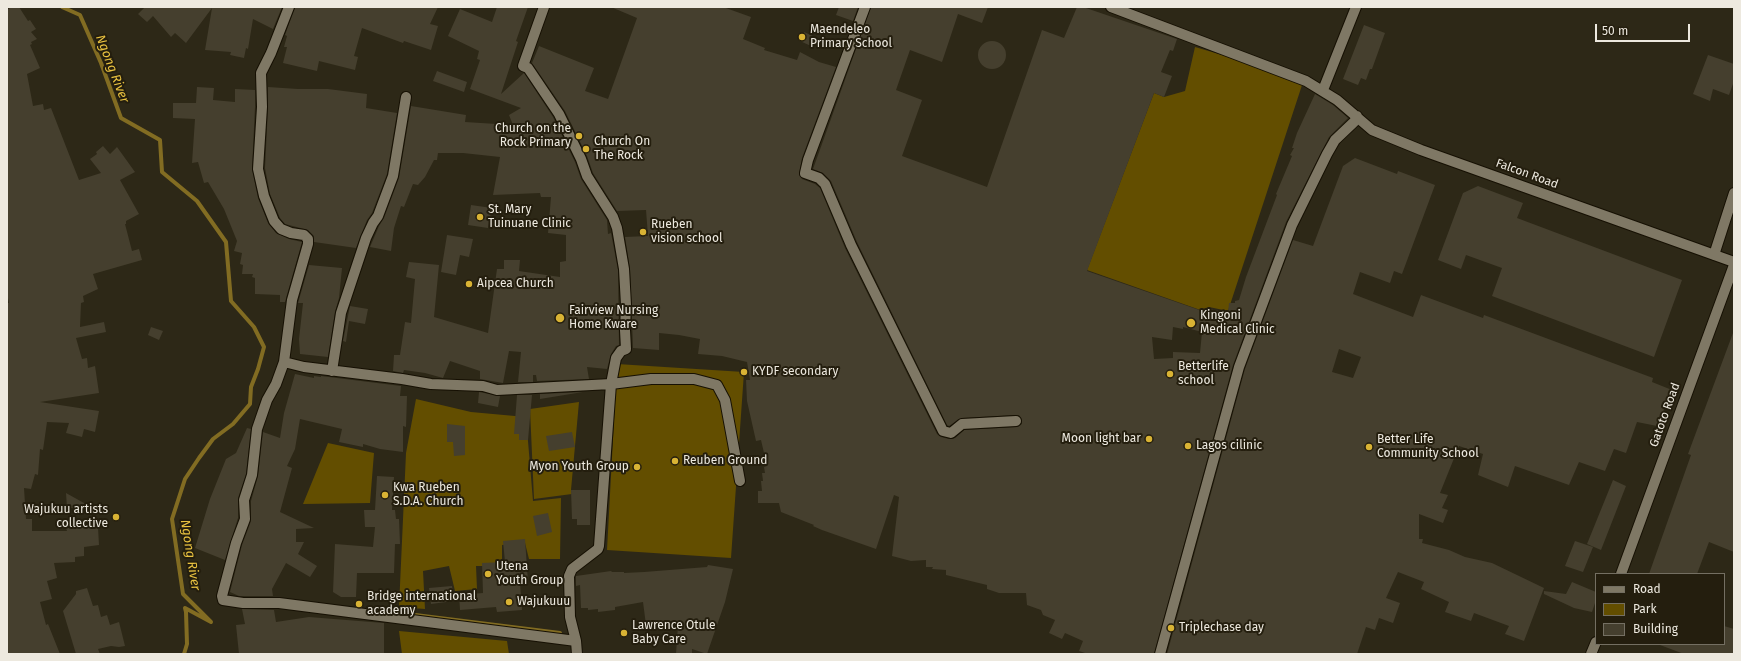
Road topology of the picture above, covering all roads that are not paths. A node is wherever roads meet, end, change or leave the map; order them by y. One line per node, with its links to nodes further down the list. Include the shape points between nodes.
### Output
1 (289, 7): 13 (street, via 261,73 262,107 258,169 264,196 274,221 280,229 304,235 308,239 292,300)
2 (544, 7): 15 (street, via 523,66 528,68 559,114 587,176 613,217 617,228 624,269 626,349 616,358)
3 (864, 7): 16 (street, via 805,173 819,178 825,184 851,244 943,431 951,433 962,424)
4 (1111, 7): 6 (street, Falcon Road, via 1306,81)
5 (1356, 7): 6 (street)
6 (1323, 90): 8 (street, Falcon Road)
7 (406, 97): 14 (street, via 393,176 378,216 366,238 341,313)
8 (1357, 116): 10 (street, Falcon Road, via 1372,130 1421,150); 21 (street, via 1335,140 1292,225 1239,367)
9 (1734, 193): 10 (street)
10 (1714, 255): 11 (street, Falcon Road)
11 (1734, 262)
12 (1734, 265): 18 (street, Gatoto Road)
13 (284, 362): 14 (street); 19 (street, via 257,429 252,476 244,500 245,519 236,543 223,600 243,604 279,603)
14 (332, 371): 15 (street, via 431,384 483,386 497,390)
15 (611, 384): 17 (street, via 651,379 694,379 717,385 725,400); 19 (street, via 599,546 572,569 569,576 570,617)
16 (1016, 421)
17 (740, 481)
18 (1621, 573)
19 (576, 641): 20 (street)
20 (577, 654)
21 (1160, 654)

